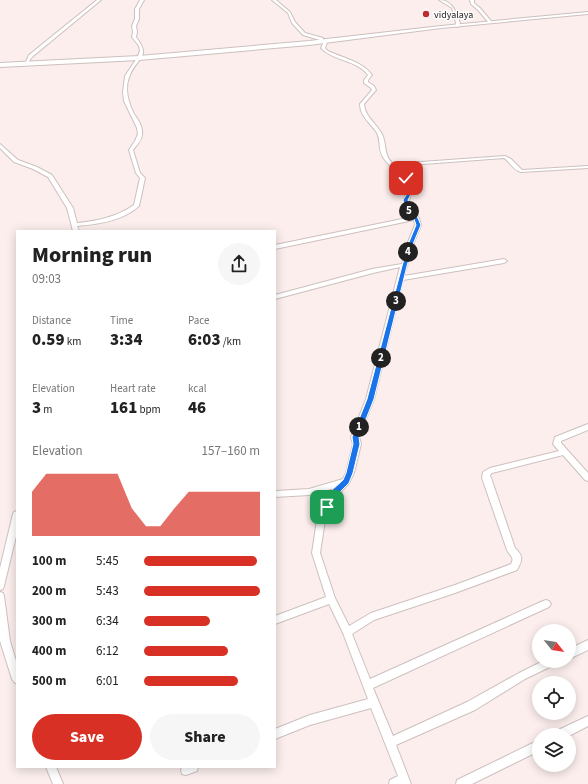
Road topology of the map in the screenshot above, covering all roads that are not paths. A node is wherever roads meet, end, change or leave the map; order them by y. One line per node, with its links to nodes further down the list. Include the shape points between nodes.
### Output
1 (99, 0): 11 (street, via 30,56)
2 (142, 0): 10 (street, via 137,9 134,26 134,37 141,48)
3 (274, 0): 9 (street, via 289,13 304,34)
4 (441, 0): 8 (street, via 453,8)
5 (472, 0): 7 (street)
6 (588, 13): 7 (street)
7 (490, 22): 8 (street)
8 (457, 26): 9 (street)
9 (324, 41): 10 (street); 14 (street, via 323,48 327,52 370,73 366,83 374,90 362,104 362,110 379,133 385,157)
10 (139, 58): 11 (street); 17 (street, via 127,76 124,92 131,114 141,130 138,142 131,150 138,173 143,178 136,206 124,215 112,219)
11 (26, 63): 12 (street)
12 (0, 64)
13 (0, 145): 17 (street, via 16,161 50,176 70,208)
14 (393, 165): 15 (street, via 505,157 521,171); 16 (street, via 406,178 409,194 406,200 409,212)
15 (588, 167)
16 (416, 218): 19 (street); 21 (street, via 418,225)
17 (74, 225): 18 (street)
18 (76, 230)
19 (276, 247)
20 (504, 261): 22 (street)
21 (404, 266): 22 (street); 23 (street, via 372,271)
22 (402, 278): 27 (street, via 370,399 355,437 357,444)
23 (276, 297)
24 (588, 427): 25 (street, via 558,439 557,444)
25 (565, 452): 26 (street); 35 (street, via 486,474 511,550 517,556 514,567 371,617)
26 (588, 478)
27 (346, 481): 28 (street, via 309,492); 32 (street, via 334,494 321,520 316,552)
28 (276, 494)
29 (16, 518): 30 (street)
30 (0, 586)
31 (0, 596): 39 (street, via 5,642)
32 (331, 599): 34 (street); 35 (street)
33 (546, 604): 40 (street)
34 (276, 620)
35 (347, 632): 40 (street)
36 (588, 645): 37 (street)
37 (576, 651)
38 (539, 668): 45 (street, via 471,706)
39 (16, 676)
40 (368, 685): 41 (street)
41 (375, 702): 44 (street, via 310,720); 45 (street)
42 (588, 721): 43 (street)
43 (574, 728)
44 (276, 734)
45 (390, 743): 48 (street)
46 (532, 748): 51 (street)
47 (51, 768): 49 (street)
48 (405, 782): 50 (street)
49 (58, 784)
50 (394, 784)
51 (461, 784)

